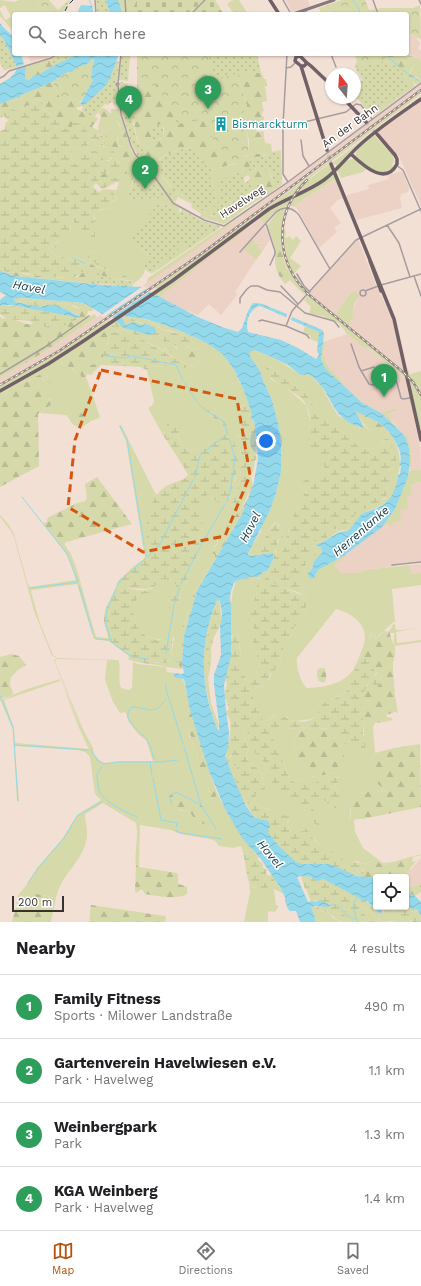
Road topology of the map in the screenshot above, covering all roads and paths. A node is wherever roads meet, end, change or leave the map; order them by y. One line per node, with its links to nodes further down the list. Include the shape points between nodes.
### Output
1 (96, 0): 11 (street)
2 (125, 0): 12 (street)
3 (205, 0): 13 (street)
4 (270, 0): 14 (main road)
5 (283, 0): 15 (street)
6 (334, 0): 10 (street)
7 (373, 0): 17 (street)
8 (419, 0): 9 (street)
9 (421, 4)
10 (305, 10): 16 (street)
11 (96, 12)
12 (126, 12)
13 (193, 12)
14 (278, 12)
15 (291, 12)
16 (298, 12)
17 (377, 12)
18 (54, 56): 28 (street, via 7,72)
19 (121, 56): 48 (street, Havelweg, via 118,84 120,111 132,150 173,203 204,220 224,226)
20 (287, 56): 27 (street)
21 (297, 56): 24 (main road)
22 (298, 56): 25 (main road)
23 (331, 56): 26 (street)
24 (296, 62): 25 (main road); 27 (street)
25 (304, 65): 29 (main road, via 314,68); 35 (main road, via 304,77)
26 (336, 67)
27 (286, 68): 37 (street)
28 (0, 78)
29 (325, 79)
30 (421, 83): 34 (street, An der Bahn)
31 (421, 99): 41 (main road)
32 (349, 104): 33 (main road)
33 (352, 107): 34 (street, via 356,104 361,105); 35 (street, via 346,112); 36 (main road)
34 (372, 119): 46 (street, An der Bahn)
35 (317, 120): 37 (street); 40 (main road)
36 (366, 122)
37 (284, 125): 48 (street, via 283,174)
38 (377, 134): 45 (main road, via 395,155)
39 (301, 140): 46 (street, via 302,153)
40 (327, 150)
41 (352, 153): 42 (main road); 43 (main road); 47 (main road)
42 (355, 157): 43 (main road); 47 (main road)
43 (345, 160): 76 (main road, via 330,175 263,213 110,323 48,364)
44 (331, 164): 52 (main road)
45 (396, 165): 47 (main road, via 384,174 375,173); 49 (street, via 403,170)
46 (309, 166): 48 (street, An der Bahn)
47 (366, 167)
48 (288, 182)
49 (421, 210): 51 (street)
50 (266, 224): 53 (street); 54 (street, via 276,251); 55 (street, via 278,210 293,210 299,215)
51 (387, 225): 52 (street); 59 (street, via 400,245)
52 (361, 237): 55 (street); 60 (main road, via 371,268)
53 (240, 252)
54 (270, 265)
55 (330, 269): 62 (street)
56 (297, 274): 62 (street)
57 (421, 274): 58 (street)
58 (414, 276): 59 (street); 64 (street)
59 (410, 277): 60 (street)
60 (380, 285): 63 (street); 77 (main road, via 393,315)
61 (281, 286): 66 (street)
62 (310, 292): 66 (street)
63 (365, 292)
64 (421, 296)
65 (240, 302): 66 (street, via 247,289 256,285 280,292)
66 (298, 305): 69 (street, via 291,313); 70 (street, via 307,314 334,321)
67 (90, 316): 75 (street)
68 (259, 321): 69 (street)
69 (286, 326): 71 (street)
70 (339, 327)
71 (309, 338)
72 (351, 344): 74 (street)
73 (374, 367): 74 (street)
74 (361, 371): 77 (street, via 369,384 374,385 393,376 401,398)
75 (0, 374)
76 (0, 391)
77 (412, 398): 78 (main road)
78 (421, 440)
79 (421, 562): 80 (street)
80 (392, 565)

